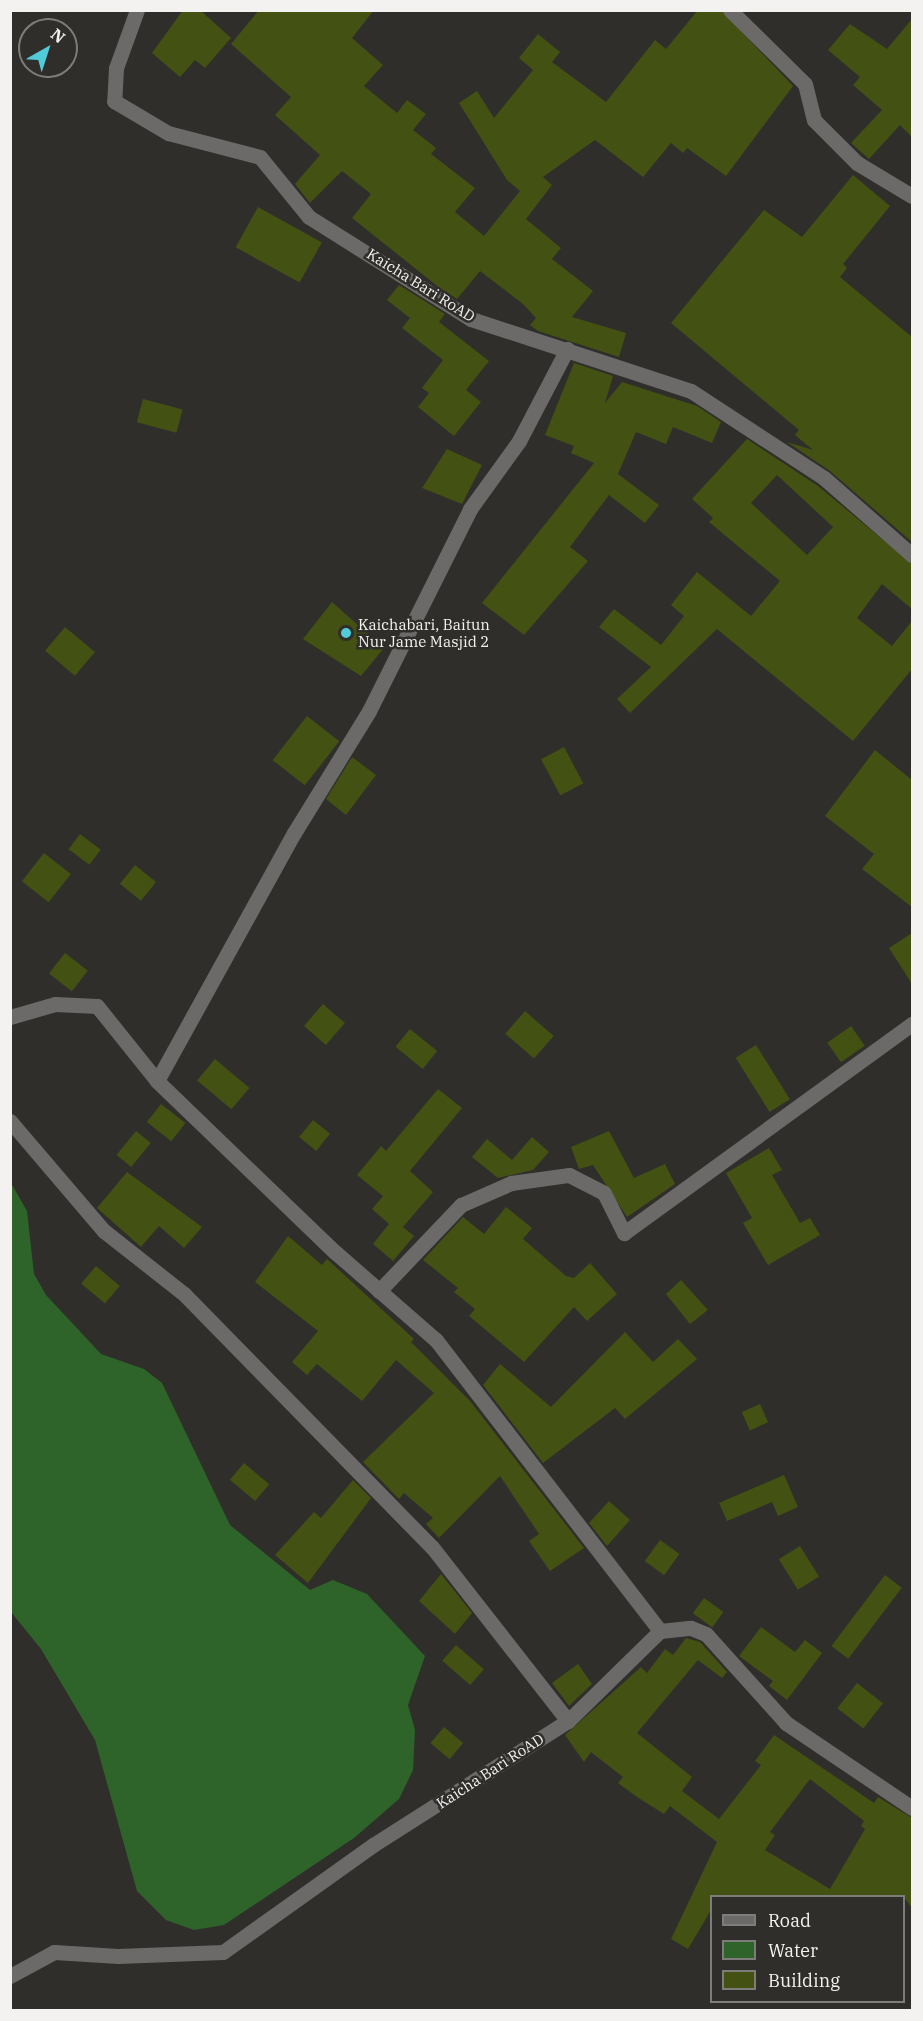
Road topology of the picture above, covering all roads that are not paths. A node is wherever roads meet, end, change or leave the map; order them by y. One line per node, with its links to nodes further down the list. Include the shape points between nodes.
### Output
1 (136, 10): 4 (street, Kaicha Bari RoAD, via 116,68 114,101 168,133 260,157 309,217 471,319)
2 (730, 10): 3 (street, via 806,84 814,120 857,163)
3 (912, 196)
4 (567, 349): 5 (street, Kaicha Bari RoAD, via 692,391 825,478); 8 (street, via 519,441 470,509 369,711 294,833)
5 (912, 555)
6 (10, 1017): 8 (street, via 55,1004 97,1006)
7 (912, 1024): 10 (street, via 624,1233 604,1193 568,1175 511,1183 461,1205)
8 (157, 1081): 10 (street)
9 (10, 1121): 12 (street, via 104,1230 184,1294 432,1547)
10 (379, 1291): 11 (street, via 436,1340)
11 (660, 1631): 12 (street, Kaicha Bari RoAD); 13 (street, via 691,1628 706,1634 786,1723)
12 (568, 1720): 14 (street, Kaicha Bari RoAD, via 373,1845 223,1952 117,1956 54,1952)
13 (912, 1808)
14 (10, 1976)

